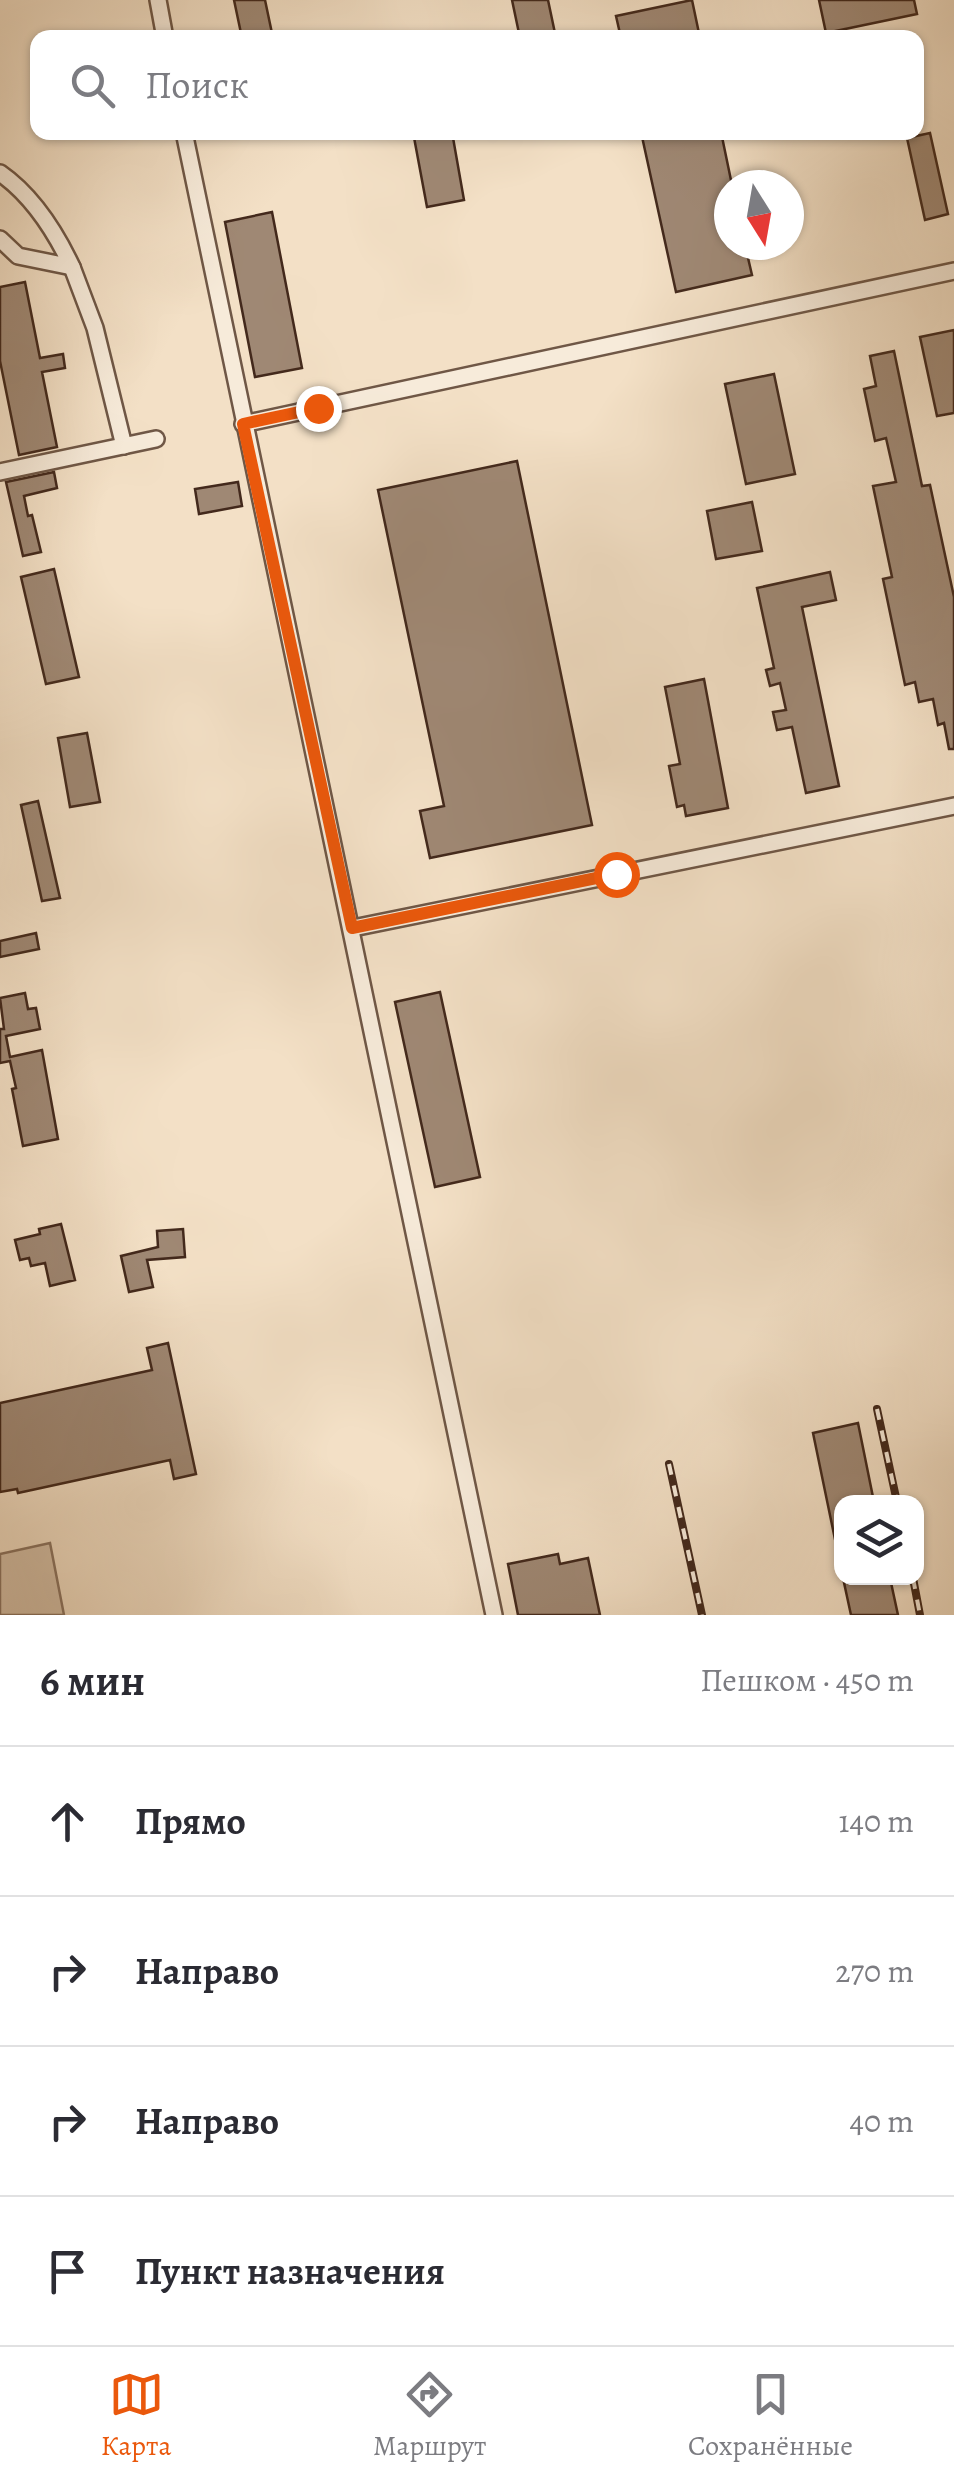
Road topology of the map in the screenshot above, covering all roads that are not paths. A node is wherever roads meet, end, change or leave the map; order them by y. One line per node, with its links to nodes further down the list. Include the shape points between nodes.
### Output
1 (158, 0): 2 (lane)
2 (164, 30)
3 (186, 140): 8 (lane)
4 (0, 173): 6 (lane, via 54,231)
5 (0, 239): 6 (lane, via 18,256)
6 (72, 267): 10 (lane, via 95,328)
7 (954, 271): 8 (lane)
8 (243, 424): 13 (lane)
9 (156, 439): 10 (lane)
10 (124, 446): 11 (lane)
11 (0, 472)
12 (954, 806): 13 (lane)
13 (352, 928): 14 (lane)
14 (494, 1615)

